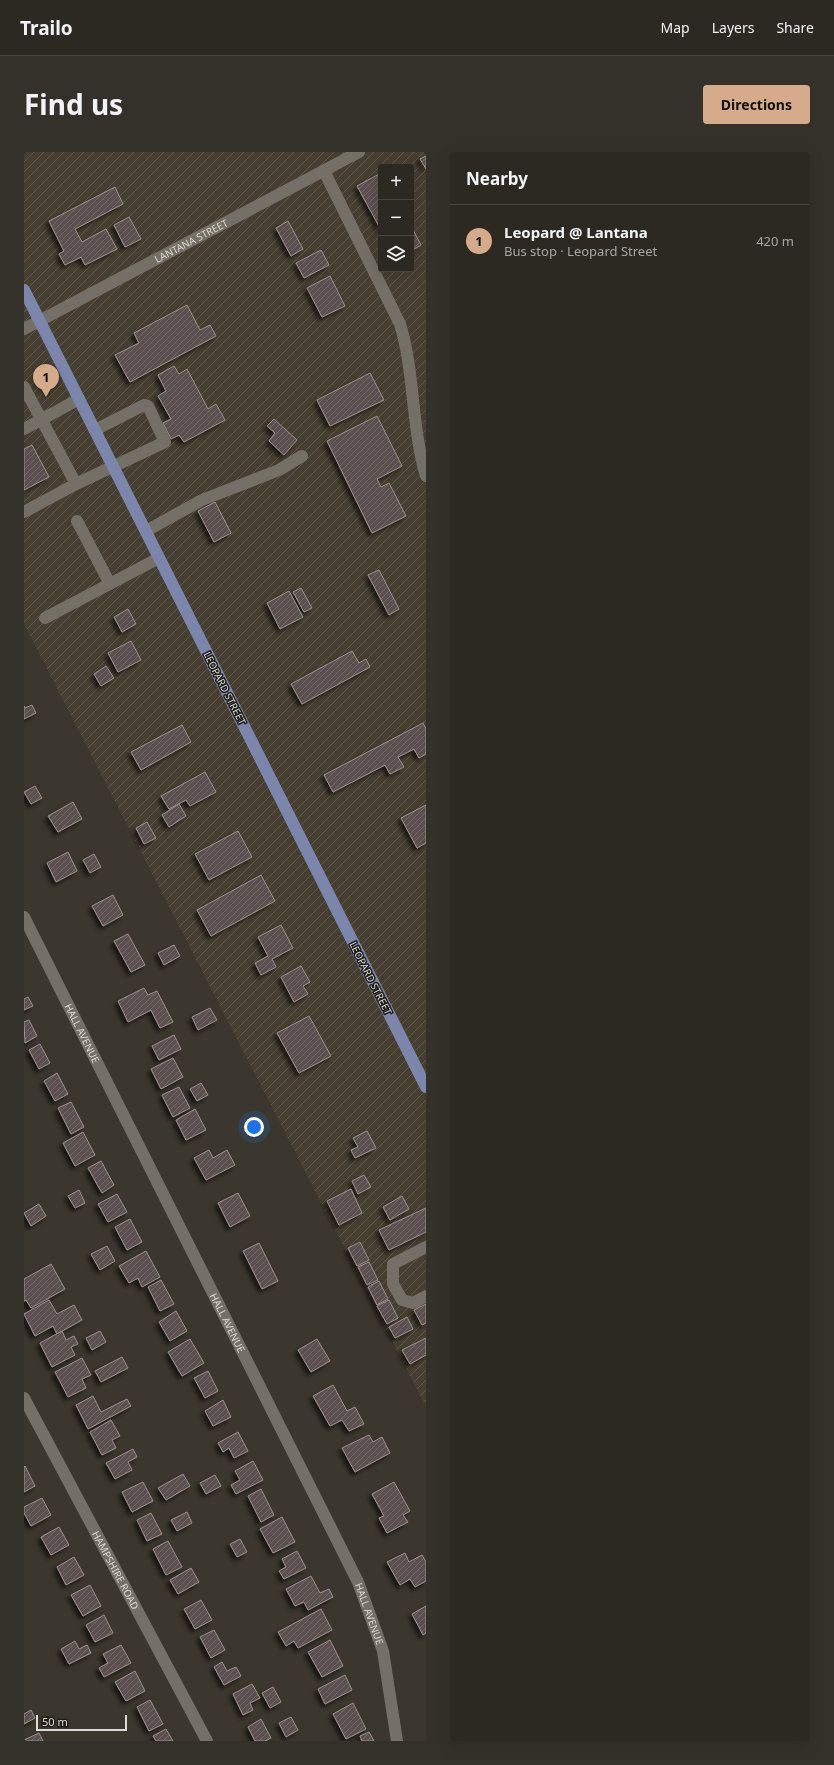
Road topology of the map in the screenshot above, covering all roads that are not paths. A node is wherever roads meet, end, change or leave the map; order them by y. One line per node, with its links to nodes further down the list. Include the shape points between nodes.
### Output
1 (358, 152): 2 (street, LANTANA STREET)
2 (324, 171): 4 (street, LANTANA STREET); 13 (street, via 400,324 408,349 419,452)
3 (24, 290): 4 (main road, LEOPARD STREET)
4 (40, 321): 5 (street, LANTANA STREET); 7 (main road, LEOPARD STREET)
5 (24, 329)
6 (24, 387): 8 (street)
7 (79, 399): 8 (street); 10 (main road, LEOPARD STREET)
8 (42, 420): 9 (street); 14 (street)
9 (24, 430)
10 (94, 430): 12 (main road, LEOPARD STREET); 12 (street, via 144,405 148,406 165,442)
11 (302, 456): 17 (street, via 279,470 202,500)
12 (114, 467): 14 (street); 17 (main road, LEOPARD STREET)
13 (426, 476)
14 (76, 484): 15 (street)
15 (24, 512)
16 (77, 521): 19 (street)
17 (146, 531): 18 (main road, LEOPARD STREET)
18 (159, 558): 19 (street); 22 (main road, LEOPARD STREET)
19 (110, 584): 20 (street)
20 (45, 618)
21 (24, 917): 27 (street, HALL AVENUE, via 358,1582 383,1651)
22 (426, 1087)
23 (426, 1247): 24 (street, via 392,1264 393,1284 402,1300 413,1303)
24 (426, 1296)
25 (24, 1398): 26 (street, HAMPSHIRE ROAD)
26 (207, 1741)
27 (397, 1741)

